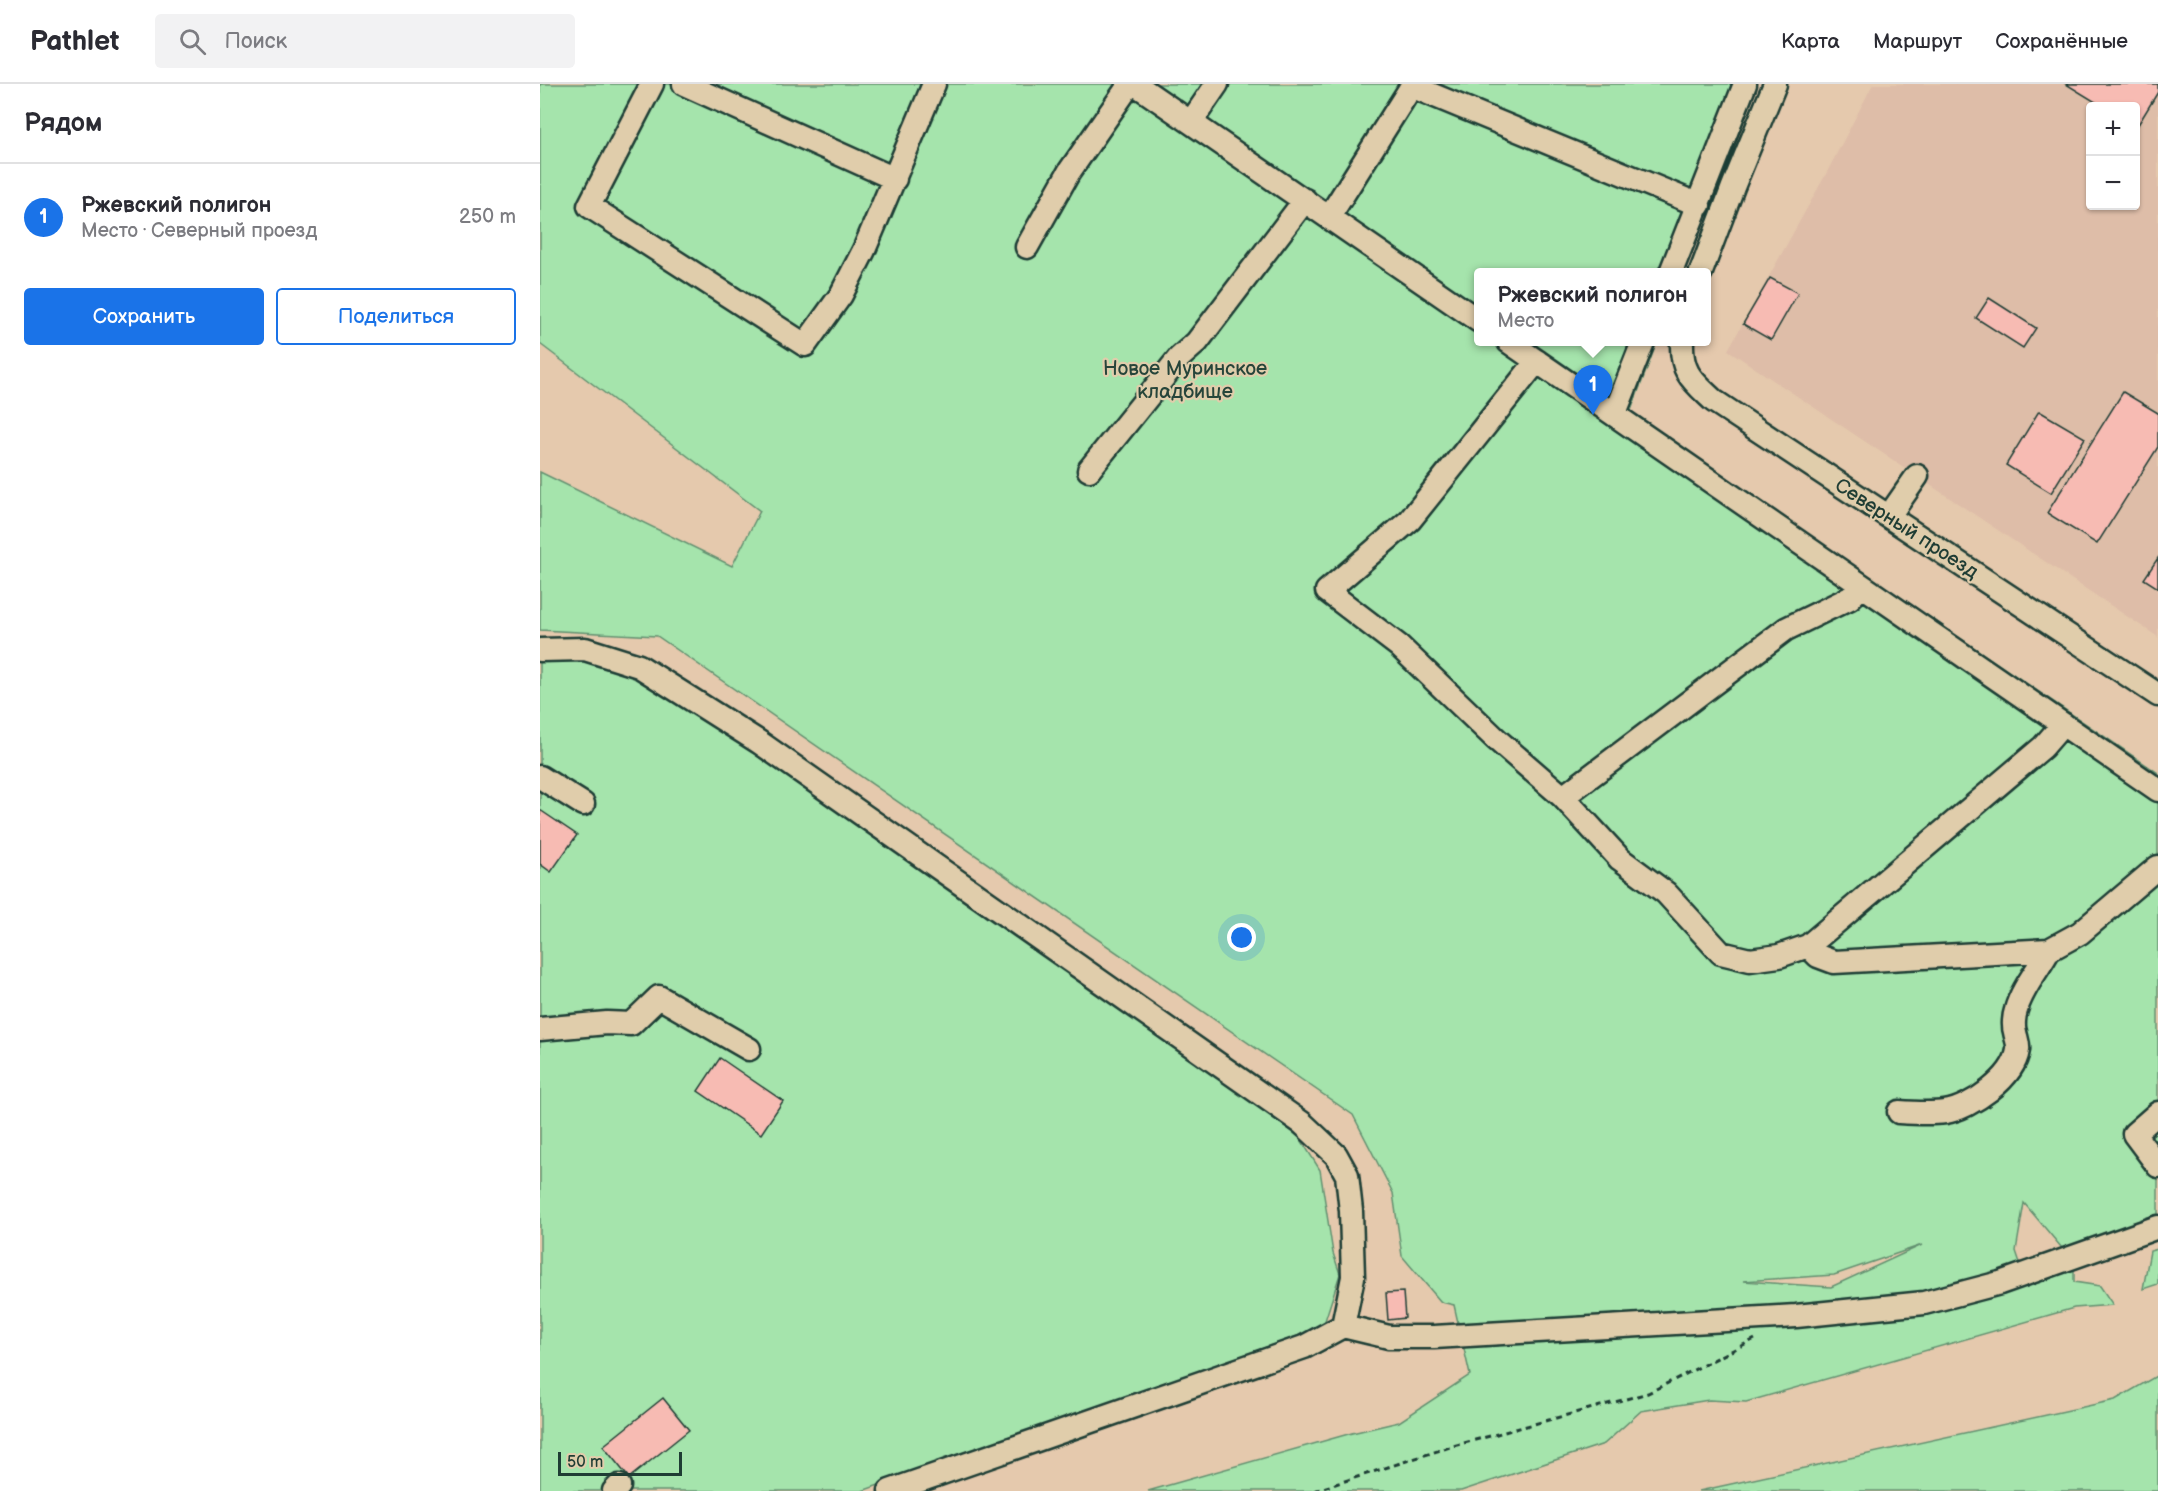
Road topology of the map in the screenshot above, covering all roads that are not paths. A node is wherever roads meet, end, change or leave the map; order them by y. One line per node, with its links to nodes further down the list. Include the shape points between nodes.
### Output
1 (652, 84): 11 (street, via 589,206 805,345 841,295)
2 (684, 84): 11 (street)
3 (934, 84): 11 (street)
4 (1130, 84): 15 (street, via 1070,172)
5 (1135, 84): 10 (street)
6 (1217, 84): 10 (street)
7 (1745, 84): 13 (street)
8 (1775, 84): 17 (street)
9 (1412, 85): 13 (street); 14 (street)
10 (1191, 122): 12 (street)
11 (895, 179)
12 (1305, 200): 14 (street); 24 (street, via 1197,342 1179,358)
13 (1699, 205): 16 (street)
14 (1329, 217): 18 (street)
15 (1028, 247)
16 (1673, 268)
17 (1703, 268)
18 (1474, 318)
19 (1515, 346): 22 (street)
20 (1642, 346): 23 (street)
21 (1682, 346): 26 (street, Северный проезд, via 1689,376 1714,401)
22 (1537, 361): 23 (street); 33 (street, via 1410,520 1327,591 1399,646)
23 (1615, 413): 27 (street)
24 (1089, 470)
25 (1917, 476): 26 (street)
26 (1889, 516): 29 (street, Северный проезд)
27 (1862, 586): 30 (street); 33 (street, via 1850,598 1786,629)
28 (540, 650): 44 (street, via 585,649 639,666 759,742 1302,1123 1336,1155 1347,1176 1353,1277)
29 (2158, 695)
30 (2063, 724): 32 (street); 36 (street, via 2043,747)
31 (540, 777): 34 (street)
32 (2158, 790)
33 (1563, 797): 36 (street, via 1620,859 1666,894 1721,953 1750,960)
34 (583, 804)
35 (2158, 867): 37 (street, via 2080,933)
36 (1808, 946): 37 (street, via 1818,956 1833,962)
37 (2049, 950): 40 (street, via 2016,1009 2014,1030 2018,1048 2014,1064 2004,1078 1968,1106 1946,1112)
38 (540, 1029): 39 (street, via 630,1023 659,996)
39 (750, 1049)
40 (1899, 1112)
41 (2158, 1113): 42 (street, via 2134,1134)
42 (2158, 1166)
43 (2158, 1227): 44 (street, via 2000,1283 1924,1304 1796,1316 1434,1337 1389,1337)
44 (1343, 1326): 45 (street, via 1304,1347)
45 (890, 1491)

